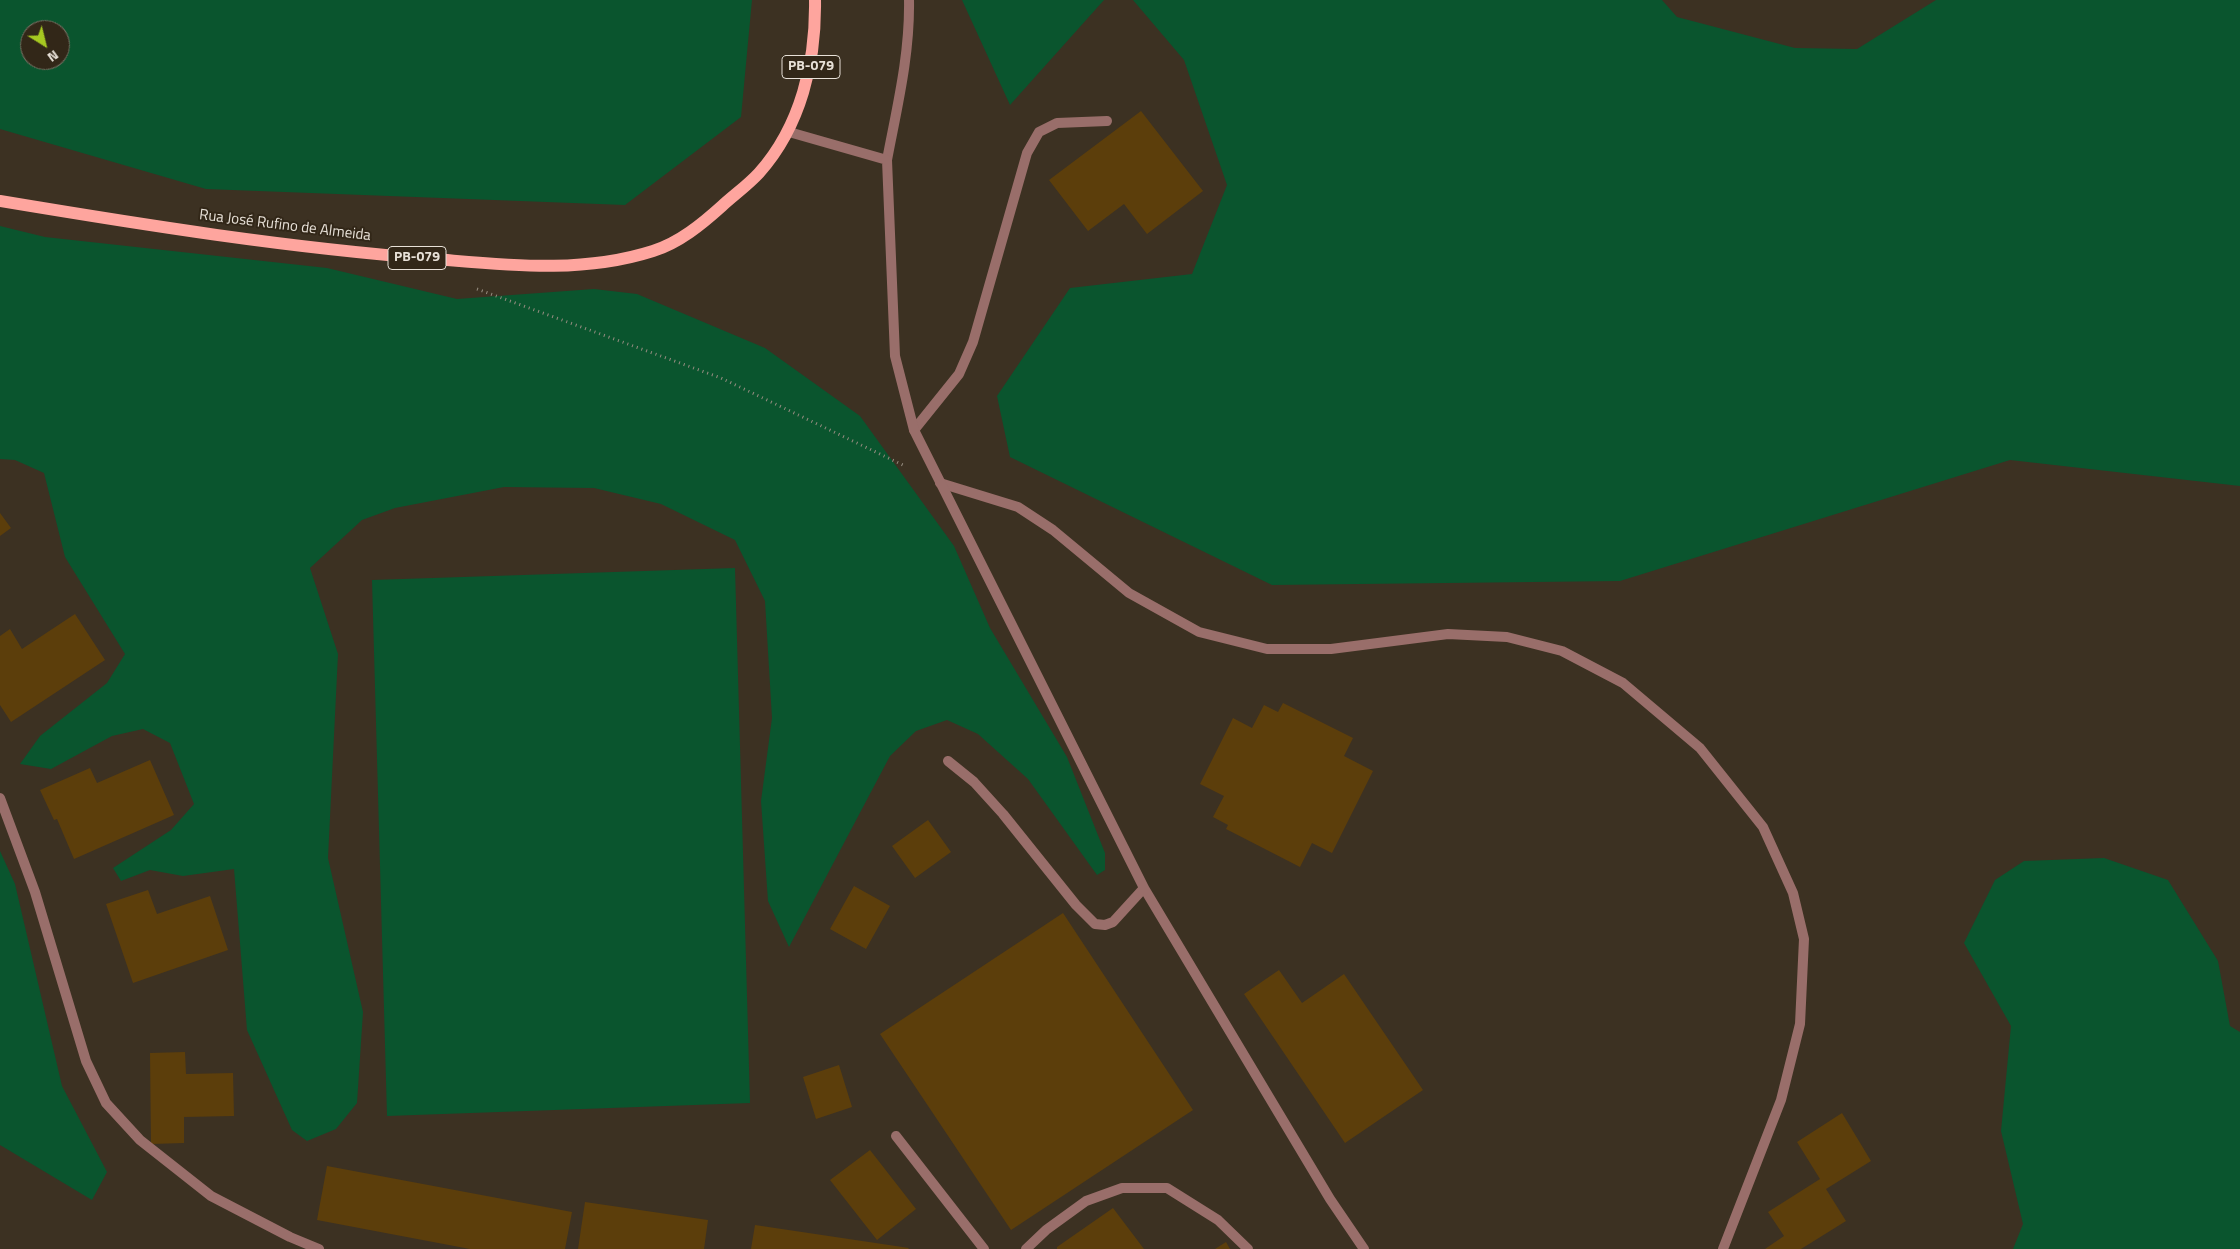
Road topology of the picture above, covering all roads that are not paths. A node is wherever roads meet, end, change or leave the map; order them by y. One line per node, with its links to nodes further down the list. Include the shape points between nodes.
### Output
1 (815, 0): 4 (main road, PB-079, via 811,67)
2 (908, 0): 5 (street, via 905,69)
3 (1107, 121): 7 (street, via 1057,123 1038,132 1028,153 973,342 959,374)
4 (789, 132): 5 (street); 6 (main road, Rua José Rufino de Almeida / PB-079, via 759,173 707,220 680,238 655,250 610,262 565,267 385,255 245,239)
5 (887, 160): 7 (street, via 895,356)
6 (0, 202)
7 (914, 430): 8 (street)
8 (940, 484): 11 (street); 18 (street, via 1018,507 1053,530 1129,593 1199,632 1267,649 1331,649 1448,634 1507,637 1562,650 1622,683 1700,748 1763,827 1793,893 1804,939 1800,1024 1781,1100)
9 (948, 761): 11 (street, via 974,782 1003,814 1094,924 1113,922)
10 (0, 798): 13 (street, via 35,892 86,1061 106,1103 140,1140 212,1196)
11 (1144, 888): 17 (street, via 1330,1199)
12 (896, 1136): 14 (street)
13 (319, 1249)
14 (984, 1249)
15 (1026, 1249): 16 (street, via 1086,1201 1122,1188 1167,1188 1218,1220)
16 (1248, 1249)
17 (1364, 1249)
18 (1724, 1249)

